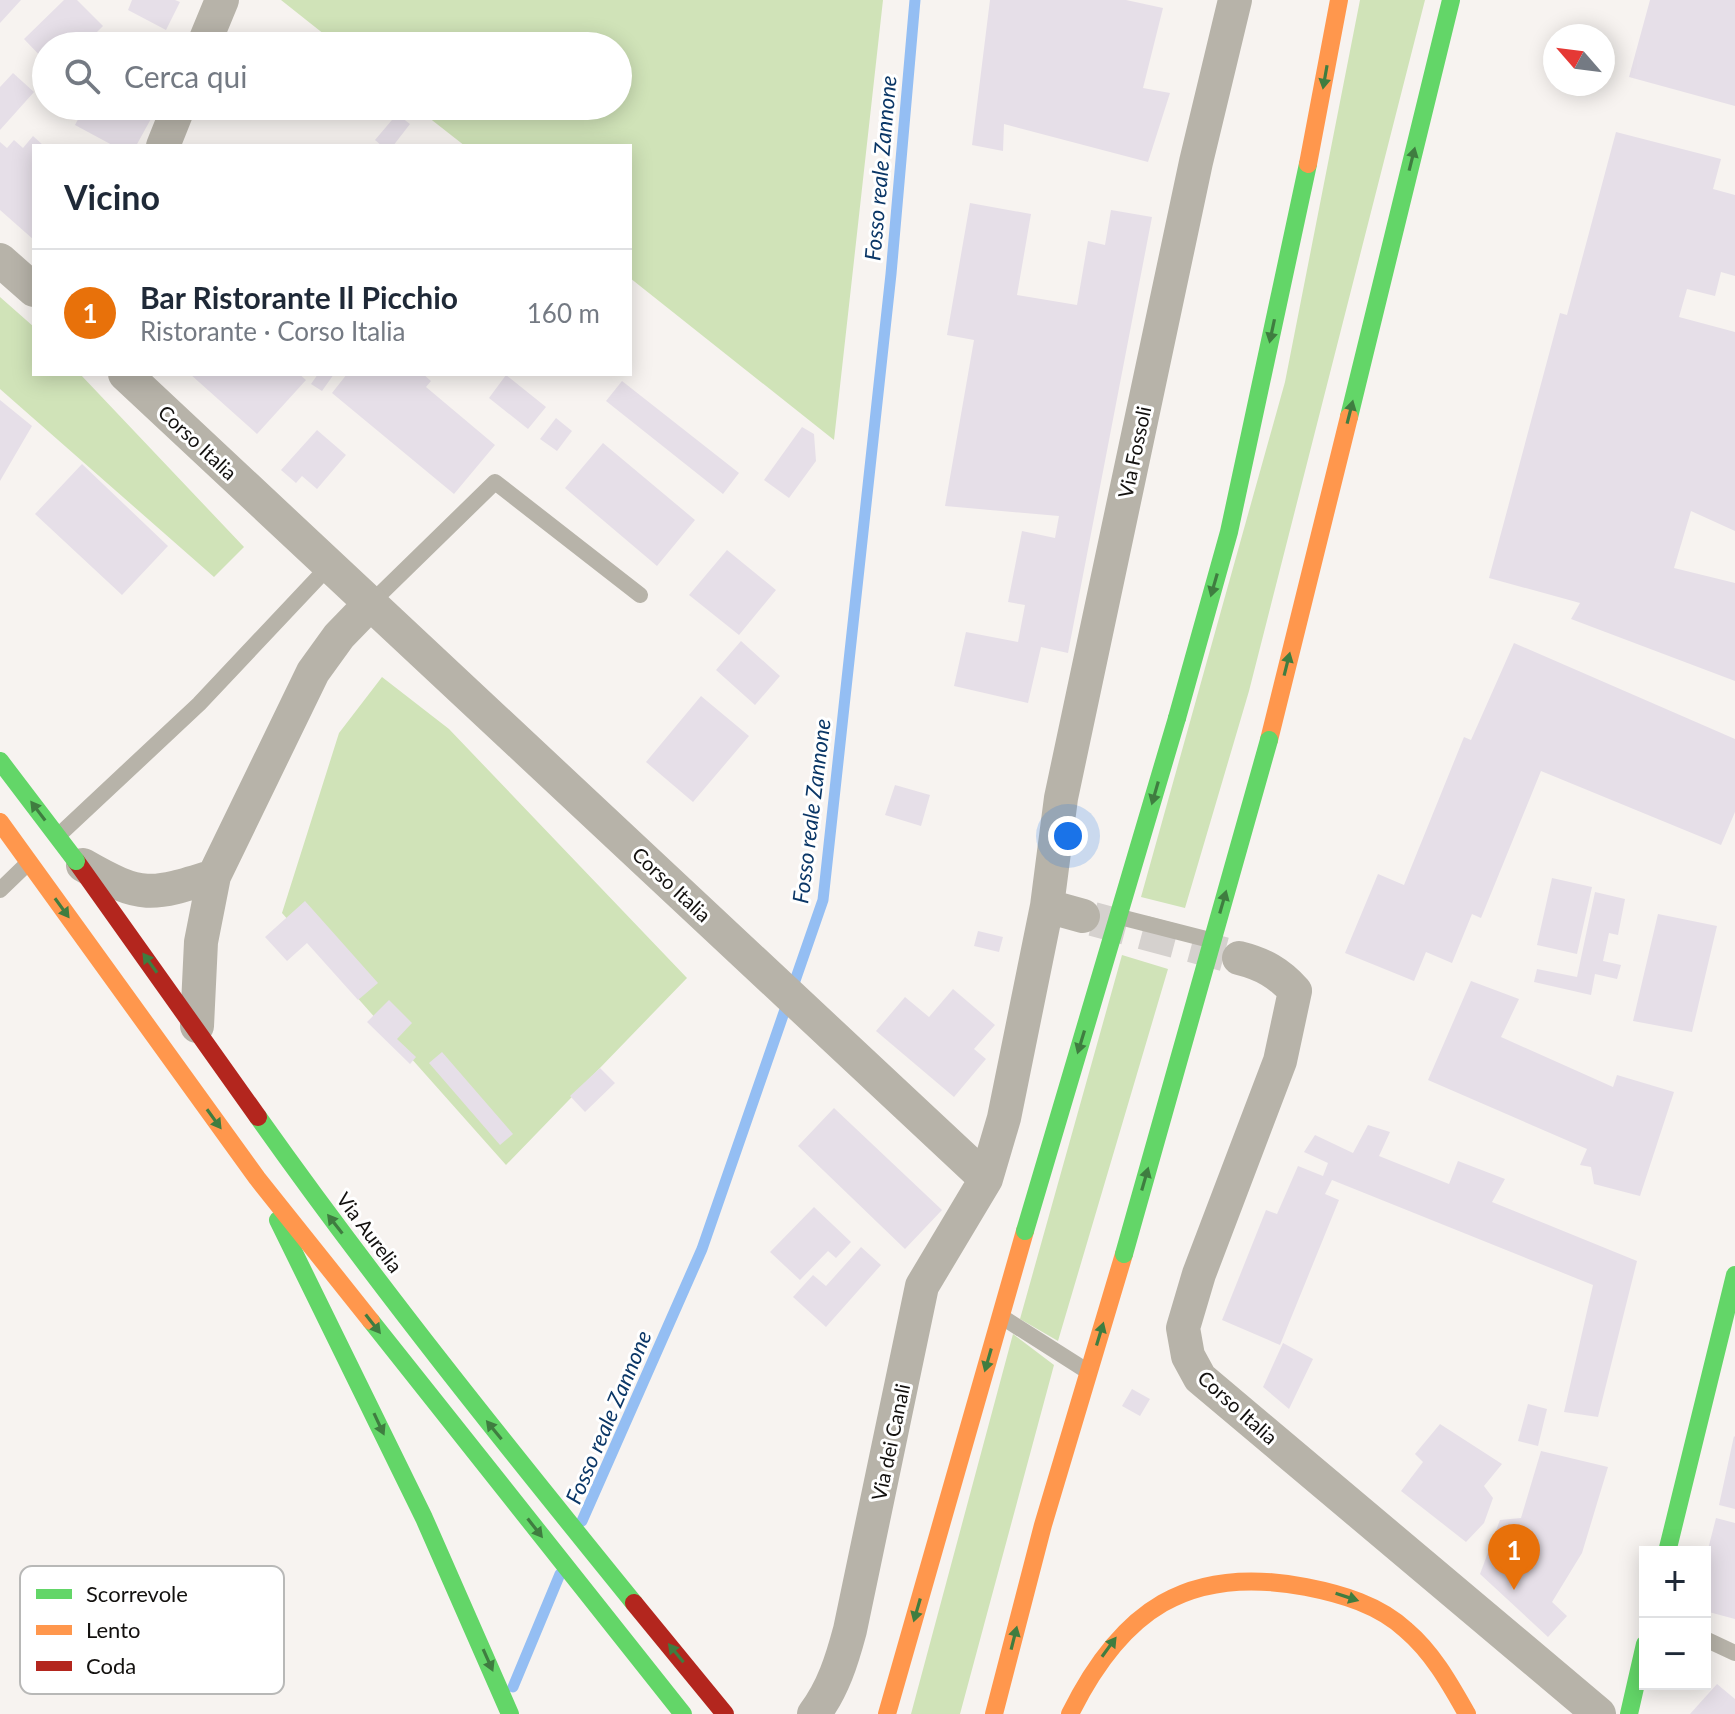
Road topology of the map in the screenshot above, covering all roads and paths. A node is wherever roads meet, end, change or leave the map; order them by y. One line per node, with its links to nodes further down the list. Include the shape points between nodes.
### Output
1 (222, 0): 5 (street)
2 (1235, 0): 19 (street, Via Fossoli, via 1064,782)
3 (1339, 0): 21 (main road, one-way to 21, bridge, via 1229,532)
4 (1451, 0): 22 (main road, one-way to 4, bridge, via 1269,740)
5 (209, 32)
6 (173, 120): 7 (street)
7 (164, 144)
8 (0, 260): 9 (street)
9 (32, 288)
10 (127, 376): 11 (street, Corso Italia)
11 (330, 565): 13 (street, Corso Italia); 18 (lane, via 199,704)
12 (640, 595): 13 (lane, via 495,482)
13 (371, 603): 17 (street, via 313,672); 25 (street, Corso Italia)
14 (0, 761): 16 (main road, Via Aurelia, one-way to 14, bridge)
15 (0, 822): 24 (main road, one-way to 24, bridge)
16 (76, 861): 17 (street, via 124,889 151,893); 23 (main road, Via Aurelia, one-way to 16)
17 (214, 876): 23 (street, via 201,942)
18 (0, 890)
19 (1047, 906): 20 (street); 25 (street, via 1004,1118)
20 (1083, 916)
21 (1118, 917): 22 (lane); 27 (main road, one-way to 27, bridge)
22 (1226, 949): 28 (main road, one-way to 22, bridge); 41 (street, Corso Italia, via 1281,975 1295,991 1280,1061 1195,1287 1183,1328 1188,1356 1200,1378)
23 (197, 1026): 35 (main road, Via Aurelia, one-way to 23, via 363,1261)
24 (257, 1178): 33 (main road, one-way to 33, bridge, via 417,1505); 34 (main road, one-way to 34, bridge)
25 (986, 1179): 36 (street, Via dei Canali, via 922,1286 850,1630 841,1663)
26 (1735, 1275): 29 (main road)
27 (1000, 1317): 28 (lane); 37 (main road, one-way to 37)
28 (1088, 1372): 38 (main road, one-way to 28)
29 (1668, 1546)
30 (1711, 1642): 31 (lane)
31 (1735, 1653)
32 (1639, 1670): 42 (main road)
33 (510, 1714)
34 (683, 1714)
35 (725, 1714)
36 (814, 1714)
37 (887, 1714)
38 (994, 1714)
39 (1070, 1714): 40 (main road, one-way to 40, via 1112,1639 1136,1619 1168,1599 1241,1580 1328,1591 1362,1601 1395,1620 1427,1651)
40 (1467, 1714)
41 (1599, 1714)
42 (1629, 1714)

